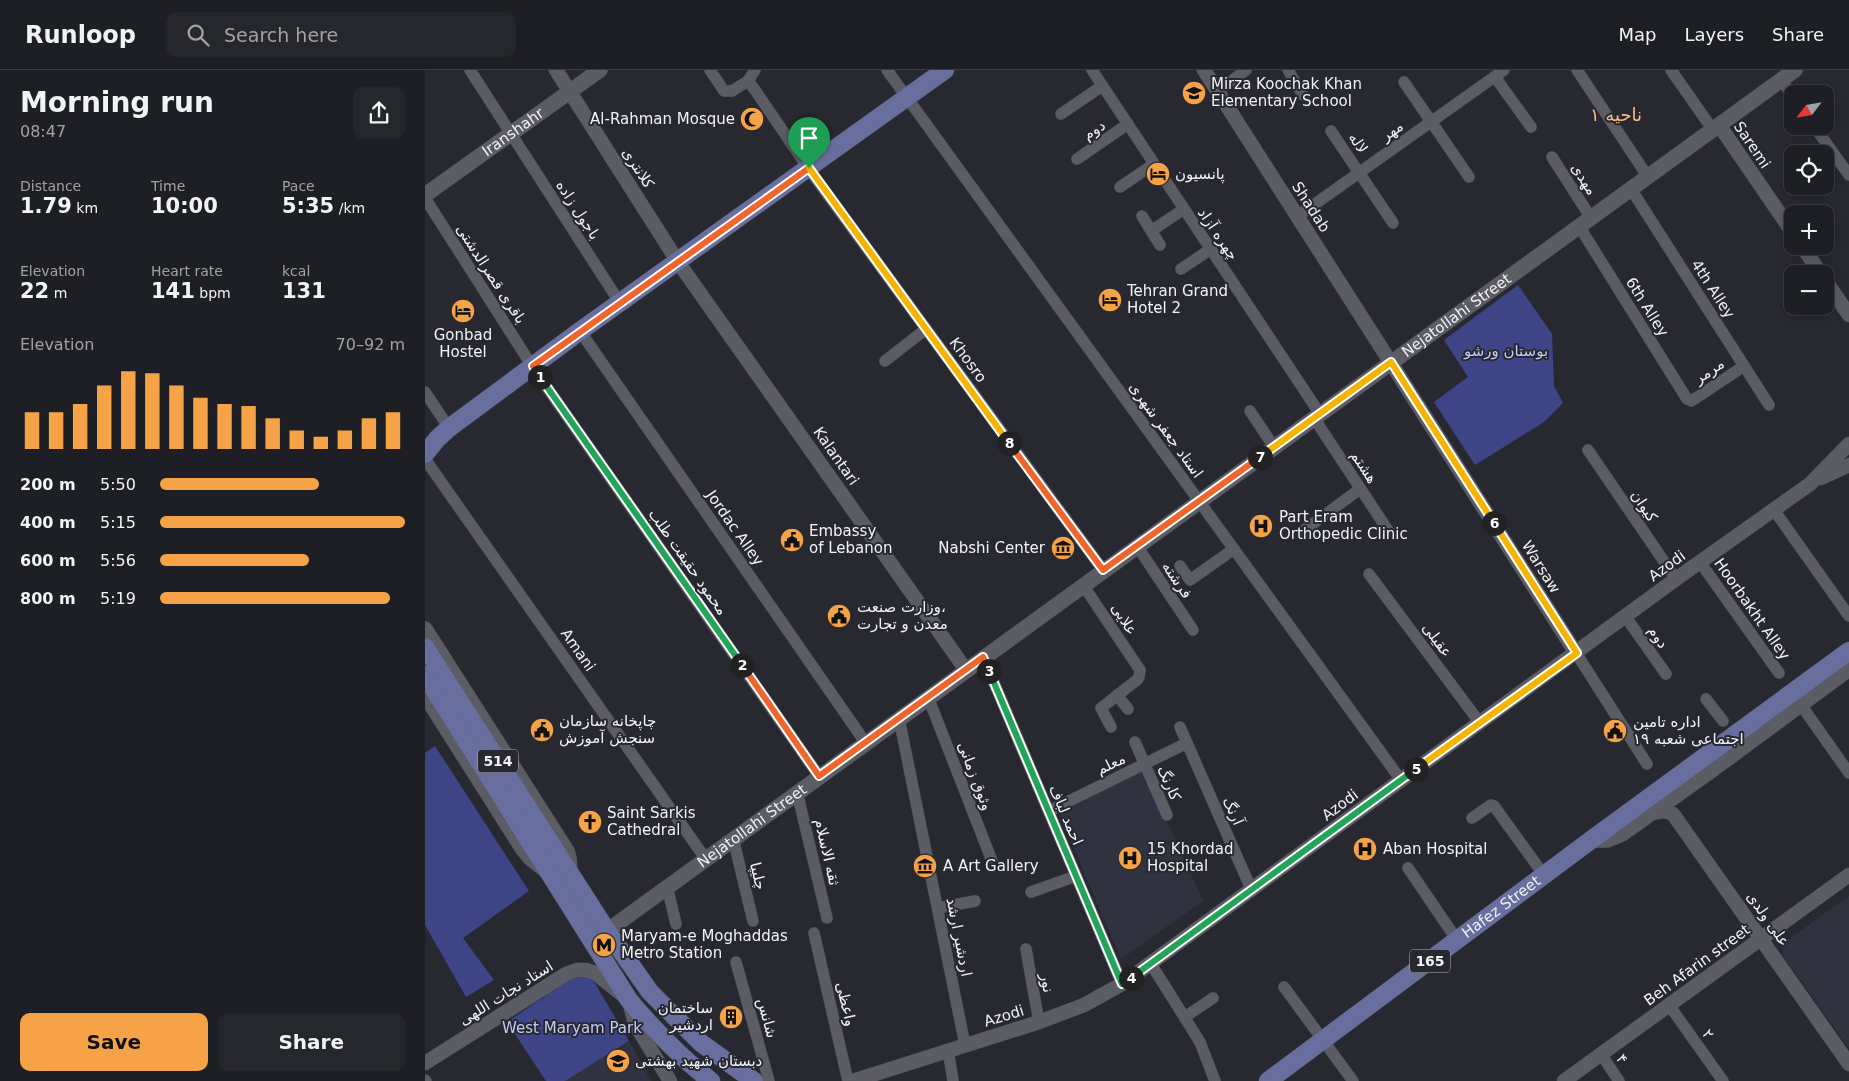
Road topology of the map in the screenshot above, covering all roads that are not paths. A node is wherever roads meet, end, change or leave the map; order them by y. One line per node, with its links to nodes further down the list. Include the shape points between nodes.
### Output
1 (470, 70): 31 (street, باجول زاده)
2 (555, 70): 22 (street, کلانتری)
3 (600, 70): 22 (main road, Iranshahr)
4 (710, 70): 17 (street, via 724,91)
5 (755, 70): 17 (street)
6 (887, 70): 24 (street, استاد جعفر شهری)
7 (945, 70): 24 (main road)
8 (1092, 70): 20 (street, چهره آزاد)
9 (1204, 70): 21 (street, Shadab)
10 (1246, 70): 21 (street)
11 (1288, 70): 23 (street)
12 (1577, 70): 40 (street)
13 (1671, 70): 29 (street)
14 (1795, 70): 16 (main road, Nejatollahi Street)
15 (1499, 73): 26 (street, مهر); 28 (street)
16 (1781, 80): 19 (street); 29 (main road, Nejatollahi Street)
17 (748, 81): 36 (street, Khosro)
18 (1404, 82): 26 (street)
19 (1785, 85)
20 (1102, 86): 25 (street); 27 (street, چهره آزاد)
21 (1218, 91): 46 (street, Shadab)
22 (570, 92): 31 (main road, Iranshahr); 53 (street, کلانتری)
23 (1303, 95)
24 (907, 98): 36 (main road); 78 (street, استاد جعفر شهری)
25 (1061, 114)
26 (1431, 122): 38 (street, مهر); 39 (street)
27 (1128, 124): 34 (street, دوم); 35 (street, چهره آزاد)
28 (1531, 127)
29 (1716, 127): 40 (main road, Nejatollahi Street); 47 (street, Saremi)
30 (1331, 131): 38 (street, لاله)
31 (511, 134): 43 (main road, Iranshahr); 56 (street, باجول زاده)
32 (1821, 135): 37 (street)
33 (1552, 158): 48 (street, مهدی)
34 (1077, 160)
35 (1154, 164): 41 (street); 44 (street, چهره آزاد)
36 (809, 168): 53 (main road); 58 (street, Khosro)
37 (1847, 170)
38 (1359, 173): 46 (street, مهر); 49 (street, لاله)
39 (1469, 177)
40 (1648, 177): 42 (main road, Nejatollahi Street)
41 (1120, 187)
42 (1631, 189): 48 (main road, Nejatollahi Street); 63 (street, 4th Alley)
43 (425, 197): 62 (street, باقری قصرالدشتی)
44 (1184, 209): 50 (street); 52 (street, چهره آزاد)
45 (1142, 216): 50 (street)
46 (1298, 216): 61 (street, Shadab)
47 (1784, 221)
48 (1585, 222): 61 (main road, Nejatollahi Street); 65 (street, 6th Alley)
49 (1393, 223)
50 (1151, 231): 51 (street)
51 (1160, 245)
52 (1211, 249): 54 (street); 68 (street, چهره آزاد)
53 (678, 262): 56 (main road); 99 (street, Kalantari)
54 (1181, 268)
55 (1834, 293): 57 (street)
56 (619, 303): 59 (main road)
57 (1849, 315)
58 (926, 329): 60 (street); 86 (street, Khosro)
59 (580, 331): 62 (main road); 114 (street, Jordac Alley)
60 (885, 361)
61 (1391, 362): 68 (main road, Nejatollahi Street); 96 (street, Warsaw)
62 (533, 366): 69 (main road); 120 (street, محمود حقیقت طلب)
63 (1744, 366): 65 (street, مرمر); 66 (street, 4th Alley)
64 (425, 392): 69 (street)
65 (1691, 401)
66 (1769, 406)
67 (1250, 411): 71 (street)
68 (1317, 416): 71 (main road, Nejatollahi Street); 77 (street, هشتم)
69 (437, 438): 73 (main road)
70 (1849, 444): 76 (street)
71 (1274, 447): 78 (main road, Nejatollahi Street)
72 (1588, 450): 88 (street, کیوان)
73 (425, 454)
74 (425, 459): 129 (street, Amani)
75 (1849, 465): 76 (street)
76 (1809, 484): 79 (street, Azodi)
77 (1361, 489): 80 (street); 81 (street, هشتم)
78 (1199, 501): 82 (main road, Nejatollahi Street); 83 (street, استاد جعفر شهری)
79 (1774, 510): 84 (street, Azodi); 91 (street)
80 (1303, 531)
81 (1389, 532)
82 (1137, 546): 86 (main road, Nejatollahi Street); 93 (street, فرشته)
83 (1234, 549): 85 (street, via 1190,580); 121 (street, استاد جعفر شهری)
84 (1700, 562): 88 (street, Azodi); 101 (street, Hoorbakht Alley)
85 (1180, 566)
86 (1103, 570): 89 (main road, Nejatollahi Street)
87 (1369, 574): 111 (street, عقیلی)
88 (1676, 579): 90 (street, Azodi)
89 (1083, 584): 97 (main road, Nejatollahi Street); 103 (street, علایی, via 1140,670 1139,677)
90 (1625, 616): 96 (street, Azodi); 100 (street, دوم)
91 (1849, 616)
92 (425, 629): 132 (main road, via 567,851)
93 (1193, 630)
94 (425, 647): 132 (main road, 514)
95 (1849, 651): 107 (main road, Hafez Street / 165)
96 (1577, 653): 111 (street, Azodi); 118 (street, Warsaw)
97 (983, 657): 99 (main road, Nejatollahi Street); 123 (street, احمد لباف)
98 (1849, 669): 107 (main road, Hafez Street / 165)
99 (966, 670): 105 (main road, Nejatollahi Street)
100 (1666, 674)
101 (1779, 674)
102 (425, 675): 133 (main road, 514)
103 (1117, 694): 108 (street); 113 (street, via 1101,708)
104 (425, 695): 133 (main road, via 522,848)
105 (928, 696): 109 (main road, Nejatollahi Street); 130 (street, وثوق زمانی)
106 (1706, 699): 110 (street)
107 (1796, 699): 119 (street); 124 (main road, Hafez Street / 165); 128 (main road, Hafez Street / 165)
108 (1128, 709)
109 (899, 718): 114 (main road, Nejatollahi Street); 141 (street, اردشیر ارشد)
110 (1723, 722)
111 (1480, 723): 121 (street, Azodi)
112 (1180, 727): 116 (street, آرنگ)
113 (1111, 728)
114 (865, 742): 120 (main road, Nejatollahi Street)
115 (1135, 742): 117 (street, کارنگ)
116 (1187, 743): 117 (street, معلم); 138 (street, آرنگ)
117 (1145, 764): 123 (street, معلم); 125 (street, کارنگ)
118 (1647, 764)
119 (1849, 773)
120 (819, 776): 122 (main road, Nejatollahi Street)
121 (1401, 780): 138 (street, Azodi)
122 (797, 792): 127 (main road, Nejatollahi Street); 142 (street, ثقه الاسلام)
123 (1049, 811): 136 (street, احمد لباف)
124 (1651, 813): 128 (main road, Hafez Street / 165, via 1613,838); 147 (street, علی ولدی, via 1665,810 1673,814)
125 (1167, 815)
126 (1472, 818): 134 (street, via 1494,806)
127 (733, 838): 129 (main road, Nejatollahi Street); 143 (street, چلیپا)
128 (1591, 840): 134 (main road, Hafez Street / 165)
129 (705, 858): 137 (main road, Nejatollahi Street)
130 (994, 866)
131 (1407, 868): 148 (street)
132 (570, 874): 145 (main road, 514)
133 (551, 875): 155 (main road, 514)
134 (1544, 875): 148 (main road, Hafez Street / 165)
135 (1849, 875): 147 (street, Beh Afarin street)
136 (1076, 876): 139 (street); 152 (street, احمد لباف)
137 (667, 886): 144 (street); 145 (main road, Nejatollahi Street)
138 (1252, 890): 151 (street, Azodi)
139 (1031, 892)
140 (975, 901): 141 (street)
141 (937, 908): 160 (street, اردشیر ارشد)
142 (827, 918)
143 (753, 921)
144 (676, 924)
145 (607, 931): 167 (main road, 514, via 650,992 675,1018 701,1043)
146 (814, 933): 169 (street, واعظی)
147 (1762, 938): 156 (street, Beh Afarin street); 164 (street, علی ولدی)
148 (1457, 940): 159 (main road, Hafez Street / 165)
149 (1026, 949): 158 (street, نور)
150 (736, 962): 168 (street, شانس)
151 (1151, 964): 152 (street, Azodi); 157 (street)
152 (1122, 984): 158 (street, Azodi)
153 (1284, 987): 159 (street)
154 (1213, 998): 157 (street)
155 (629, 1000): 163 (street, استاد نجات اللهی, via 595,973 577,970); 165 (street, via 635,1024); 166 (main road, 514, via 662,1038)
156 (1669, 1005): 162 (street, Beh Afarin street); 177 (street, ۲)
157 (1185, 1017): 172 (street, via 1200,1042)
158 (1039, 1022): 160 (street, Azodi)
159 (1323, 1040): 173 (main road, Hafez Street / 165); 174 (street)
160 (965, 1045): 161 (street, Azodi)
161 (948, 1050): 170 (street, Azodi); 171 (street)
162 (1601, 1054): 175 (street, Beh Afarin street); 176 (street, ۴)
163 (425, 1063)
164 (1849, 1064)
165 (669, 1081)
166 (711, 1081)
167 (754, 1081)
168 (769, 1081)
169 (848, 1081)
170 (853, 1081)
171 (953, 1081)
172 (1215, 1081)
173 (1268, 1081)
174 (1353, 1081)
175 (1564, 1081)
176 (1619, 1081)
177 (1723, 1081)

